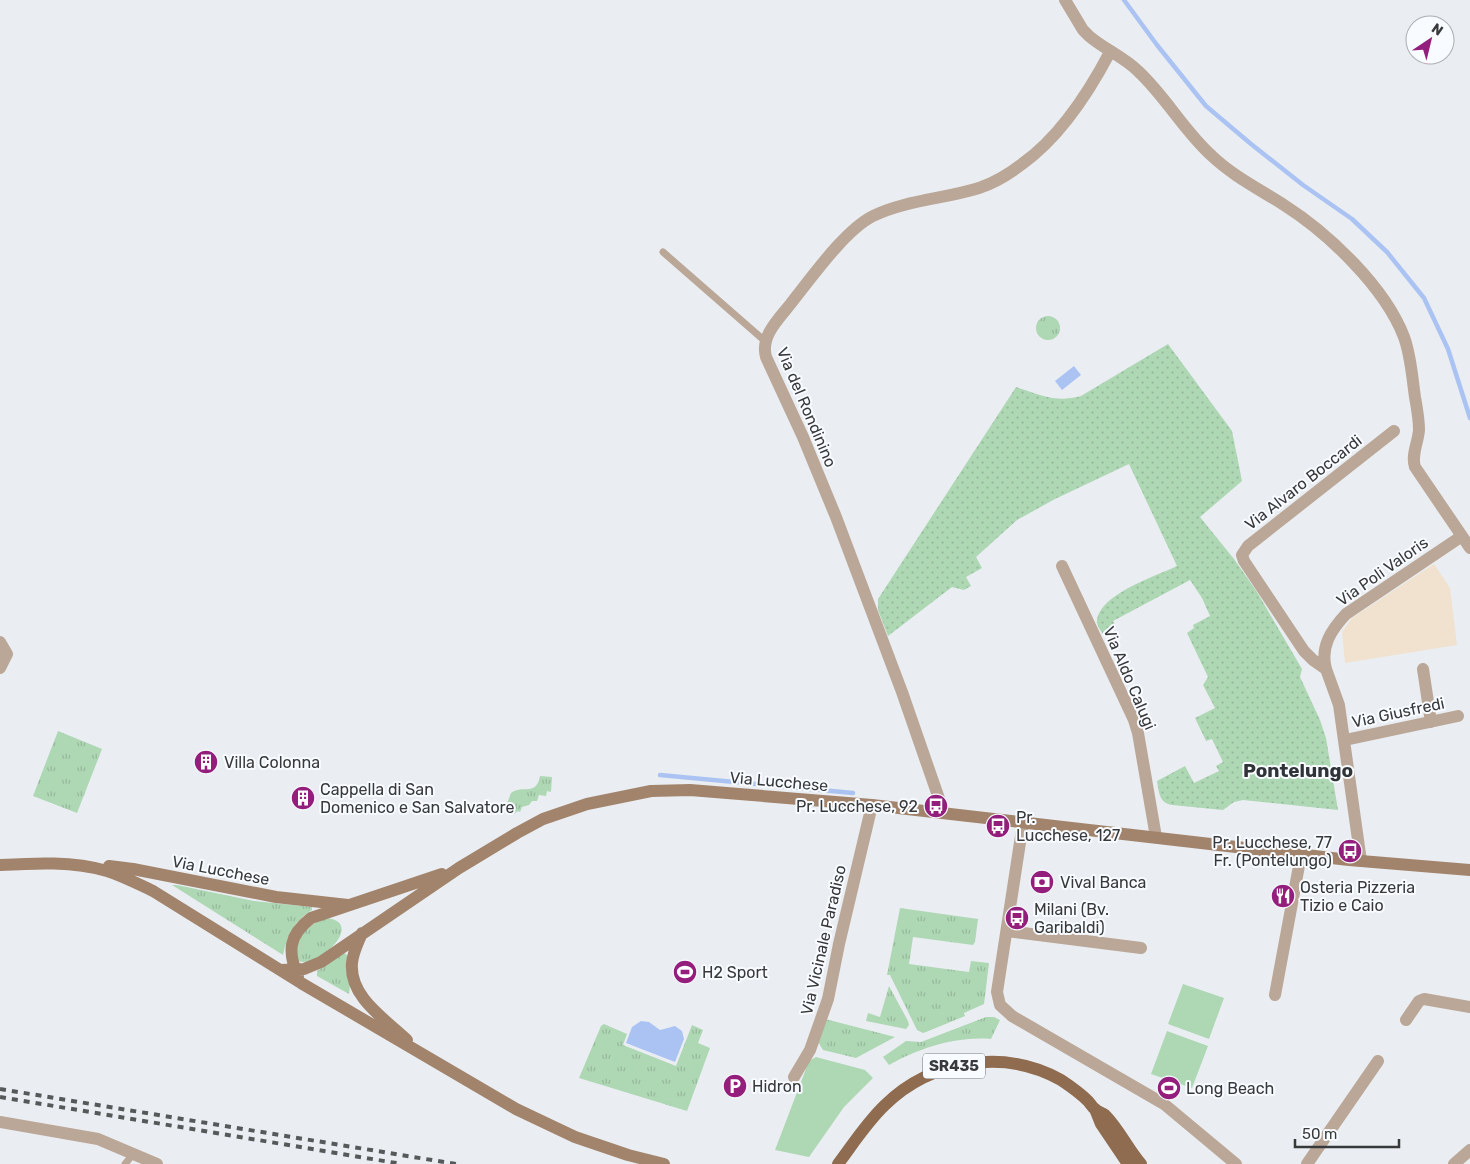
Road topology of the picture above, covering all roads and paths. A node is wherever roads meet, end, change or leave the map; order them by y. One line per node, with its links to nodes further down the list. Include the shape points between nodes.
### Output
1 (1065, 0): 2 (street, via 1083,30)
2 (1110, 52): 4 (street, Via del Rondinino, via 1066,121 1032,156 982,187 910,204 872,217 836,249); 6 (street, via 1139,72 1212,156 1309,223 1354,264 1385,302 1405,340 1410,365 1418,421 1415,467)
3 (663, 252): 4 (lane)
4 (765, 341): 17 (street, Via del Rondinino, via 766,357 836,516)
5 (1394, 432): 11 (street, Via Alvaro Boccardi, via 1243,551 1244,561 1304,651)
6 (1462, 536): 7 (street); 11 (street, Via Poli Valoris, via 1346,614 1324,649)
7 (1470, 548)
8 (1062, 566): 19 (street, Via Aldo Calugi, via 1138,733)
9 (0, 642): 10 (street, via 7,654)
10 (0, 668)
11 (1326, 669): 15 (street, via 1339,706)
12 (1423, 669): 14 (street)
13 (1458, 716): 14 (street, Via Giusfredi)
14 (1430, 722): 15 (street, Via Giusfredi)
15 (1345, 740): 21 (street)
16 (872, 805): 17 (street, Via Lucchese); 24 (street, Via Lucchese, via 690,790 651,791 594,802 544,819); 38 (street, Via Vicinale Paradiso, via 828,999 810,1050)
17 (944, 813): 18 (street, Via Lucchese)
18 (1023, 823): 19 (street, Via Lucchese); 27 (street)
19 (1156, 837): 20 (street, Via Lucchese)
20 (1302, 855): 21 (street, Via Lucchese); 33 (street)
21 (1361, 861): 25 (street, Via Lucchese)
22 (0, 866): 23 (street, Via Lucchese, via 31,863)
23 (89, 867): 26 (street, Via Lucchese, via 133,869 276,898); 30 (street, Via Lucchese, via 122,876 153,891)
24 (459, 868): 26 (street, Via Lucchese); 28 (street, Via Lucchese)
25 (1470, 870)
26 (348, 905): 31 (street, Via Lucchese, via 317,915 301,927 291,947)
27 (1007, 931): 29 (street); 49 (street, via 997,992 998,1002 1004,1010 1164,1104)
28 (363, 933): 31 (street, Via Lucchese, via 321,962); 36 (street, Via Lucchese, via 352,962 356,986 370,1006)
29 (1141, 948)
30 (281, 970): 31 (street, Via Lucchese); 32 (street, Via Lucchese)
31 (296, 971): 32 (street, Via Lucchese)
32 (302, 983): 36 (street, Via Lucchese)
33 (1274, 995)
34 (1470, 1007): 35 (street, via 1424,999)
35 (1406, 1020)
36 (428, 1058): 45 (street, Via Lucchese, via 516,1109 560,1130 607,1148)
37 (1378, 1061): 50 (street)
38 (794, 1077)
39 (1095, 1109): 46 (main road, SR435, via 1068,1085 1035,1069 1005,1063 962,1064 919,1079 894,1097 873,1118); 47 (main road, SR435, via 1100,1124); 48 (main road, via 1110,1121)
40 (0, 1122): 42 (street, via 88,1136 108,1142)
41 (1470, 1150): 51 (street)
42 (137, 1158): 43 (lane); 44 (street)
43 (125, 1164)
44 (156, 1164)
45 (664, 1164)
46 (838, 1164)
47 (1128, 1164)
48 (1141, 1164)
49 (1236, 1164)
50 (1307, 1164)
51 (1454, 1164)

